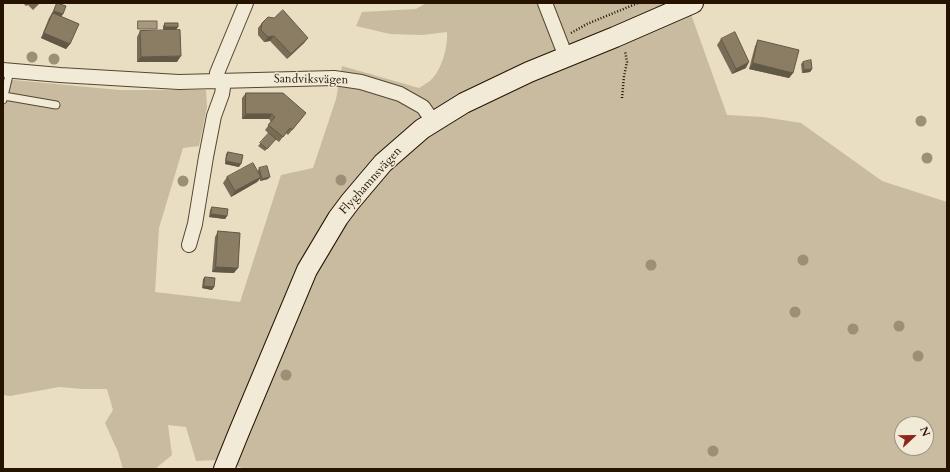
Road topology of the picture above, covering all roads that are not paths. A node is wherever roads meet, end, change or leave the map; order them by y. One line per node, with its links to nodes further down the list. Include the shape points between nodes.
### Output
1 (246, 3): 6 (street, via 217,73)
2 (545, 3): 4 (street)
3 (693, 3): 4 (street, Flyghamnsvägen)
4 (566, 57): 9 (street, Flyghamnsvägen, via 502,84)
5 (7, 71): 6 (street, Sandviksvägen, via 180,82); 7 (lane)
6 (220, 81): 9 (street, Sandviksvägen, via 334,78 361,82 400,94 423,107); 10 (street, via 222,94 214,116)
7 (4, 98): 8 (lane)
8 (56, 105)
9 (434, 121): 11 (street, Flyghamnsvägen, via 383,164 329,231 307,270)
10 (189, 245)
11 (224, 469)

